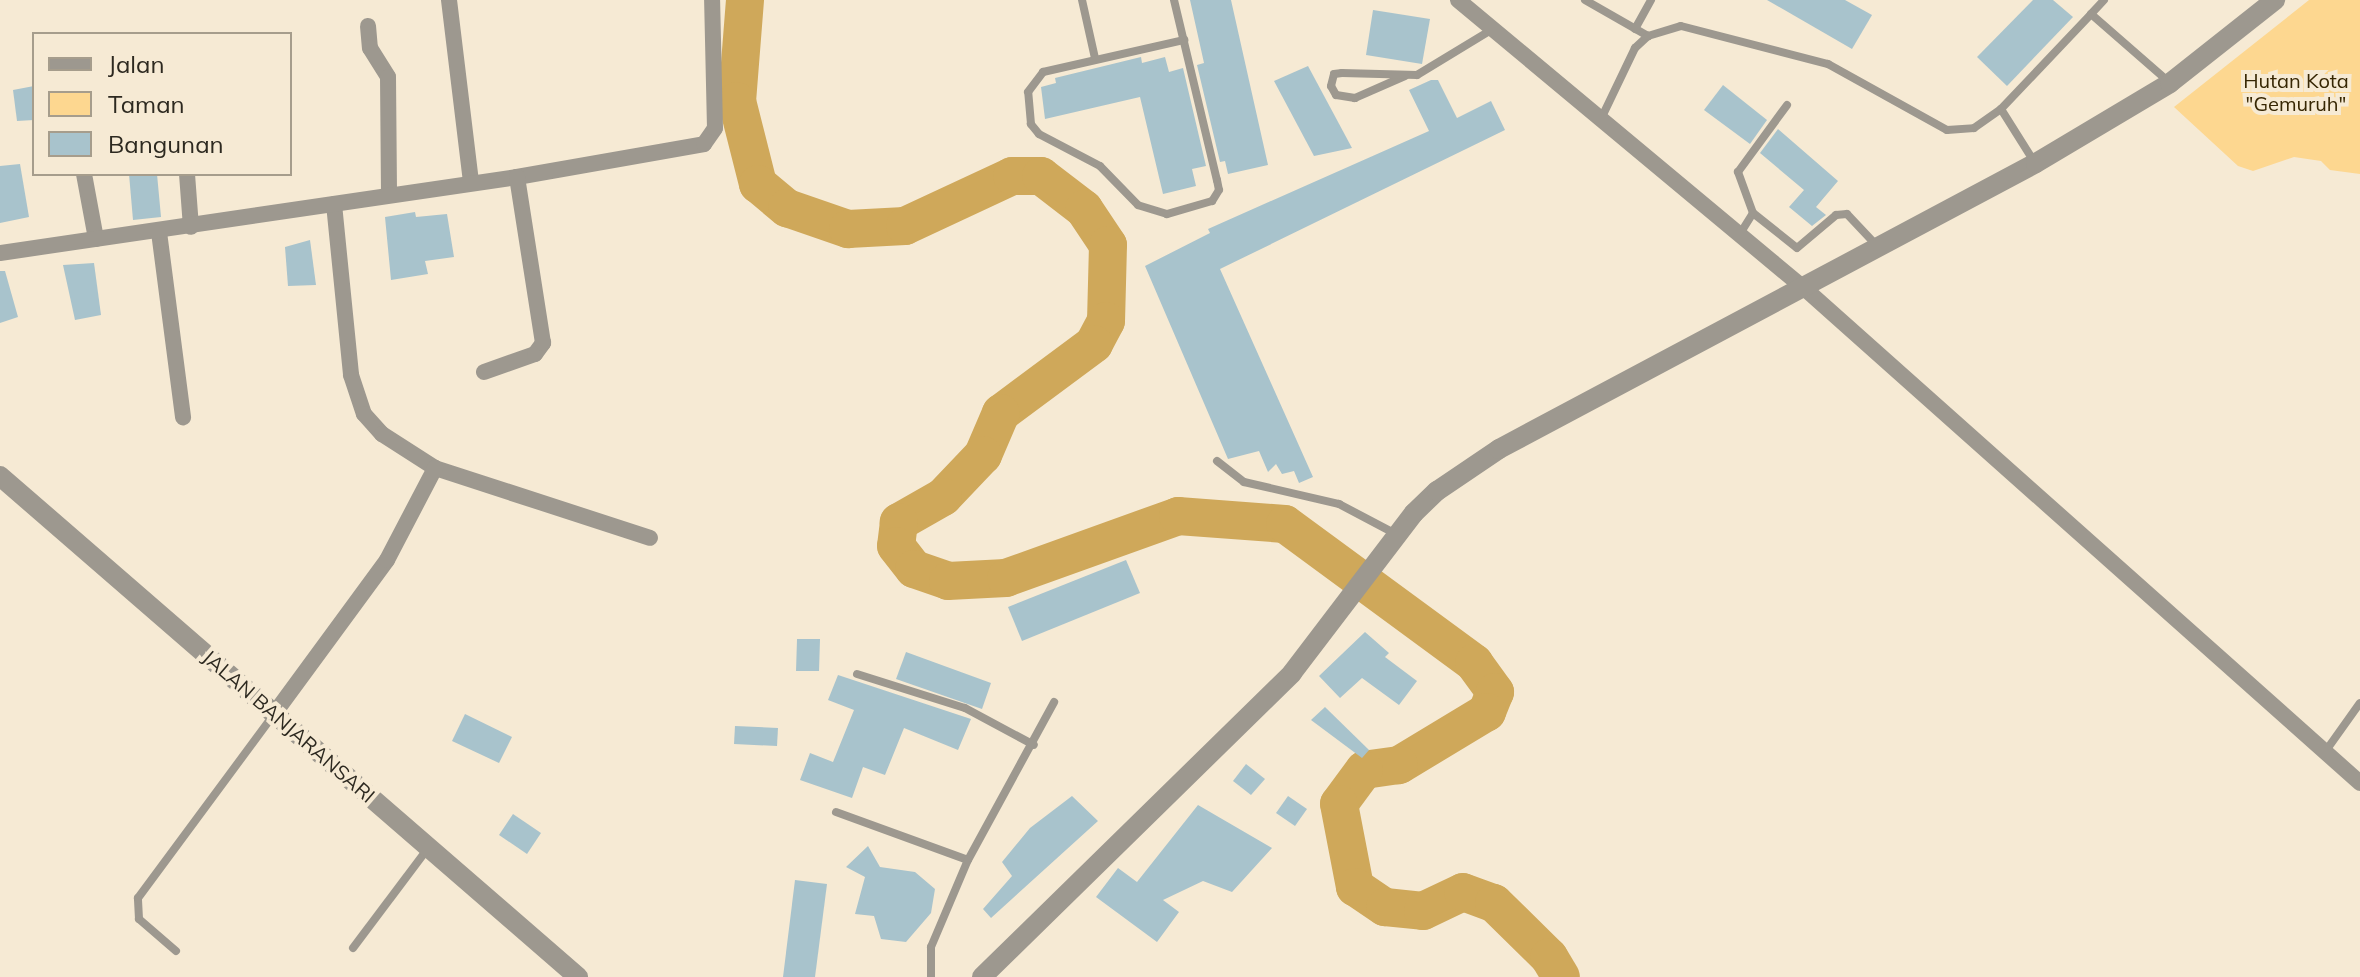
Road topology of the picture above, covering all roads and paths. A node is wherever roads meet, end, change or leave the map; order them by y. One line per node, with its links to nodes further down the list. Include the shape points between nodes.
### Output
1 (449, 0): 26 (street)
2 (712, 0): 25 (street, via 715,128 709,141)
3 (1082, 0): 16 (lane)
4 (1174, 0): 15 (lane)
5 (1458, 0): 13 (street)
6 (1585, 0): 12 (lane)
7 (1651, 0): 12 (lane)
8 (2104, 0): 10 (lane)
9 (2275, 0): 18 (street)
10 (2091, 14): 18 (lane); 20 (lane)
11 (368, 26): 27 (street, via 370,48 388,77)
12 (1635, 29): 14 (lane)
13 (1491, 30): 17 (lane, via 1429,70); 21 (street)
14 (1648, 36): 20 (lane, via 1664,28 1694,28 1828,64 1947,130 1974,128); 21 (lane, via 1628,57)
15 (1184, 40): 16 (lane); 16 (lane, via 1219,190 1212,201 1167,214 1138,205 1100,166 1039,134 1031,124 1027,107 1033,80 1043,72)
16 (1095, 58)
17 (1405, 76): 17 (lane, via 1334,74 1331,86 1336,95 1355,98)
18 (2170, 83): 22 (street)
19 (1787, 105): 29 (lane, via 1738,172)
20 (2001, 109): 22 (lane)
21 (1600, 122): 32 (street)
22 (2036, 163): 34 (street)
23 (84, 176): 33 (street)
24 (187, 176): 30 (street)
25 (517, 177): 26 (street); 37 (street, via 543,343 535,354)
26 (471, 183): 27 (street)
27 (389, 195): 28 (street)
28 (334, 204): 30 (street); 40 (street, via 343,317 357,399 382,434)
29 (1753, 213): 32 (lane); 34 (lane, via 1797,248 1836,215 1847,214)
30 (191, 227): 31 (street)
31 (159, 232): 33 (street); 38 (street)
32 (1738, 237): 36 (street)
33 (96, 239): 35 (street)
34 (1877, 246): 36 (street)
35 (0, 253)
36 (1803, 287): 42 (street, via 1479,461 1437,491); 49 (street)
37 (484, 372)
38 (183, 417)
39 (1217, 461): 42 (lane, via 1244,482 1339,504)
40 (435, 468): 43 (street); 47 (street, via 387,560)
41 (0, 476): 47 (street, JALAN BANJARANSARI)
42 (1397, 534): 58 (street, via 1292,673)
43 (650, 538)
44 (857, 674): 48 (lane, via 965,708)
45 (1054, 702): 48 (lane)
46 (2360, 703): 49 (lane)
47 (274, 714): 52 (street, JALAN BANJARANSARI); 55 (lane, via 138,898 139,919)
48 (1034, 745): 53 (lane)
49 (2325, 753): 50 (street)
50 (2360, 783)
51 (836, 812): 53 (lane, via 917,837)
52 (428, 847): 54 (lane); 56 (street, JALAN BANJARANSARI)
53 (968, 860): 57 (lane, via 931,947)
54 (353, 948)
55 (176, 951)
56 (578, 977)
57 (931, 977)
58 (982, 977)

